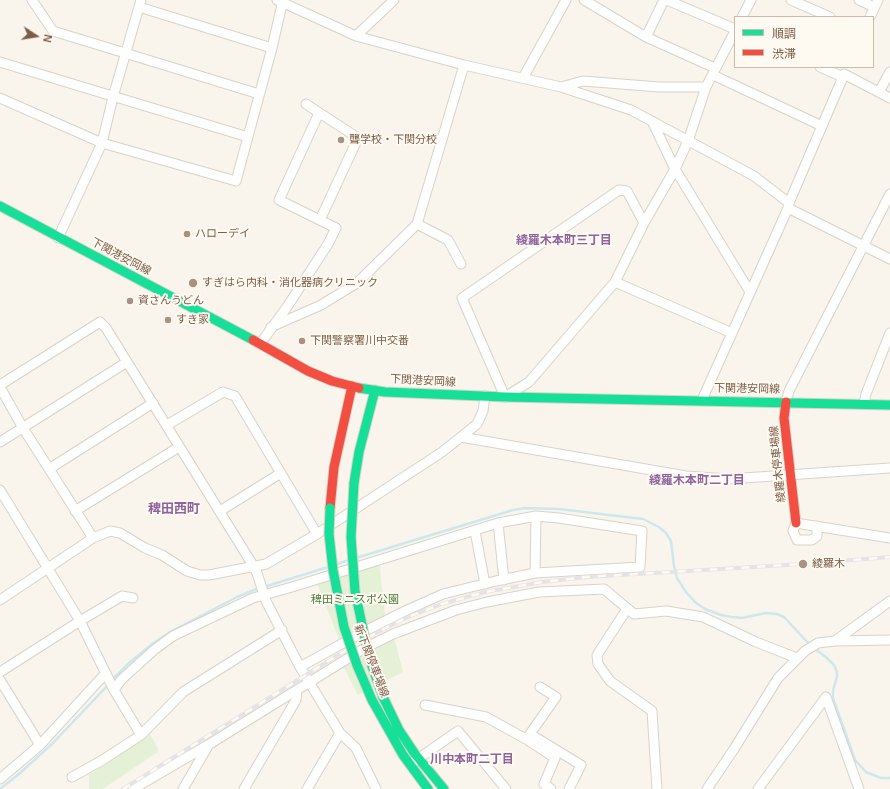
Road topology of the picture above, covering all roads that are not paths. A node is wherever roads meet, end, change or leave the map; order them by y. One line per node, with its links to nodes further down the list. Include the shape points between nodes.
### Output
1 (32, 0): 20 (street, via 52,31)
2 (394, 0): 17 (street)
3 (566, 0): 27 (street)
4 (584, 0): 18 (street)
5 (665, 0): 15 (street); 18 (street)
6 (751, 0): 12 (street)
7 (791, 0): 13 (street)
8 (859, 0): 11 (street)
9 (281, 1): 17 (street); 19 (street)
10 (140, 4): 19 (street); 20 (street)
11 (876, 4): 14 (street)
12 (743, 16)
13 (828, 16)
14 (870, 16)
15 (734, 30)
16 (734, 32): 24 (street)
17 (356, 36): 22 (street)
18 (646, 36): 24 (street)
19 (272, 48): 31 (street)
20 (126, 53): 31 (street); 32 (street)
21 (0, 62): 32 (street)
22 (464, 65): 27 (street); 48 (street)
23 (824, 68): 26 (street)
24 (714, 72): 29 (street); 38 (street)
25 (890, 72): 30 (street)
26 (845, 73): 30 (street); 38 (street)
27 (523, 78): 28 (street)
28 (561, 87): 29 (street, via 583,81 660,87); 37 (street, via 631,110)
29 (706, 87): 40 (street)
30 (879, 92): 34 (street)
31 (259, 94): 39 (street)
32 (113, 97): 39 (street); 41 (street)
33 (0, 98): 41 (street)
34 (890, 98)
35 (306, 104): 36 (street)
36 (319, 113): 46 (street, via 358,138); 46 (street, via 279,200)
37 (652, 121): 40 (street); 42 (street)
38 (822, 126): 45 (street)
39 (248, 137): 41 (street, via 236,181)
40 (688, 141): 42 (street); 45 (street, via 754,176)
41 (102, 143): 49 (street)
42 (675, 169): 47 (street); 54 (street)
43 (890, 194): 50 (street)
44 (0, 206): 49 (main road, 下関港安岡線)
45 (789, 206): 50 (street); 54 (street)
46 (320, 220): 55 (street, via 336,228 328,244)
47 (644, 223): 53 (street); 64 (street, via 627,191 619,190 462,298)
48 (417, 224): 52 (street, via 448,240); 55 (street, via 357,283 322,305)
49 (58, 238): 58 (main road, 下関港安岡線)
50 (864, 246): 51 (street); 66 (street)
51 (890, 259)
52 (461, 264)
53 (615, 282): 56 (street); 64 (street, via 529,382)
54 (750, 292): 56 (street)
55 (271, 327): 58 (street)
56 (732, 333): 65 (street)
57 (890, 333): 68 (street)
58 (260, 344): 61 (main road, 下関港安岡線, via 308,371)
59 (127, 362): 60 (street, via 100,322); 67 (street); 71 (street)
60 (0, 386): 71 (street)
61 (352, 386): 62 (main road, 下関港安岡線); 120 (main road, 新下関停車場線, bridge, via 334,467 330,508 329,534 334,576 344,627 357,665 372,700)
62 (374, 390): 63 (main road, 下関港安岡線); 119 (main road, 新下関停車場線, bridge, via 354,483 351,537 355,591 369,658 383,697)
63 (485, 396): 64 (main road, 下関港安岡線); 72 (street, via 483,411 477,424)
64 (505, 397): 65 (main road, 下関港安岡線)
65 (702, 400): 66 (main road, 下関港安岡線)
66 (786, 402): 68 (main road, 下関港安岡線); 78 (main road, 綾羅木停車場線, via 784,418)
67 (153, 403): 70 (street); 76 (street)
68 (864, 404): 69 (main road, 下関港安岡線)
69 (890, 405)
70 (167, 425): 74 (street); 77 (street, via 223,392 235,396)
71 (24, 428): 73 (street); 76 (street)
72 (461, 437): 78 (street, via 686,476 729,478); 87 (street)
73 (0, 442)
74 (179, 447): 80 (street); 81 (street)
75 (890, 468): 78 (street)
76 (49, 469): 80 (street)
77 (281, 473): 81 (street); 87 (street)
78 (791, 474): 84 (main road, 綾羅木停車場線)
79 (0, 490): 91 (street)
80 (75, 511): 88 (street)
81 (220, 511): 90 (street)
82 (536, 516): 83 (street); 92 (street); 92 (street, via 642,531 640,567)
83 (498, 523): 86 (street); 93 (street)
84 (796, 523): 85 (street); 85 (street, via 793,531 797,540 812,540 817,536)
85 (818, 526): 89 (street)
86 (475, 531): 94 (street); 95 (street, via 292,587)
87 (317, 534): 90 (street, via 266,564)
88 (93, 538): 90 (street, via 110,531 120,533 188,572 200,575); 91 (street)
89 (890, 538)
90 (254, 567): 95 (street)
91 (49, 568): 97 (street); 100 (street)
92 (535, 573): 93 (street)
93 (504, 580): 94 (street)
94 (486, 584): 105 (street, via 443,594 363,632)
95 (262, 590): 101 (street); 111 (street, via 253,598 173,636 154,650)
96 (132, 598): 100 (street, via 122,596)
97 (0, 600)
98 (890, 601): 103 (street)
99 (627, 609): 104 (street, via 634,614 666,611 703,617); 109 (street, via 604,589 539,592 487,602 456,610 394,634 363,649); 133 (street, via 598,655 598,664 610,680 652,711)
100 (80, 621): 106 (street); 107 (street)
101 (282, 630): 105 (street); 115 (street, via 183,692)
102 (890, 640): 103 (street)
103 (835, 641): 104 (street, via 817,644)
104 (797, 658): 134 (street, via 778,678)
105 (300, 667): 109 (street)
106 (0, 672)
107 (106, 676): 111 (street); 118 (street)
108 (0, 680): 118 (street)
109 (309, 682): 112 (street); 114 (street)
110 (540, 687): 116 (street, via 556,697)
111 (113, 689): 115 (street)
112 (297, 690): 117 (street); 126 (street, via 296,700)
113 (426, 705): 116 (street, via 486,717)
114 (340, 733): 123 (street, via 356,748); 127 (street)
115 (141, 735): 121 (street)
116 (528, 737): 131 (street, via 555,758 544,784); 132 (street, via 581,765)
117 (208, 744): 124 (street); 125 (street)
118 (40, 745): 122 (street)
119 (418, 758): 120 (street); 129 (main road, 新下関停車場線); 130 (street, via 458,731)
120 (409, 765): 128 (main road, 新下関停車場線)
121 (72, 777)
122 (0, 779)
123 (373, 787)
124 (133, 789)
125 (183, 789)
126 (244, 789)
127 (307, 789)
128 (428, 789)
129 (444, 789)
130 (506, 789)
131 (551, 789)
132 (569, 789)
133 (657, 789)
134 (707, 789)
135 (758, 789): 136 (street, via 826,697)
136 (859, 789)

